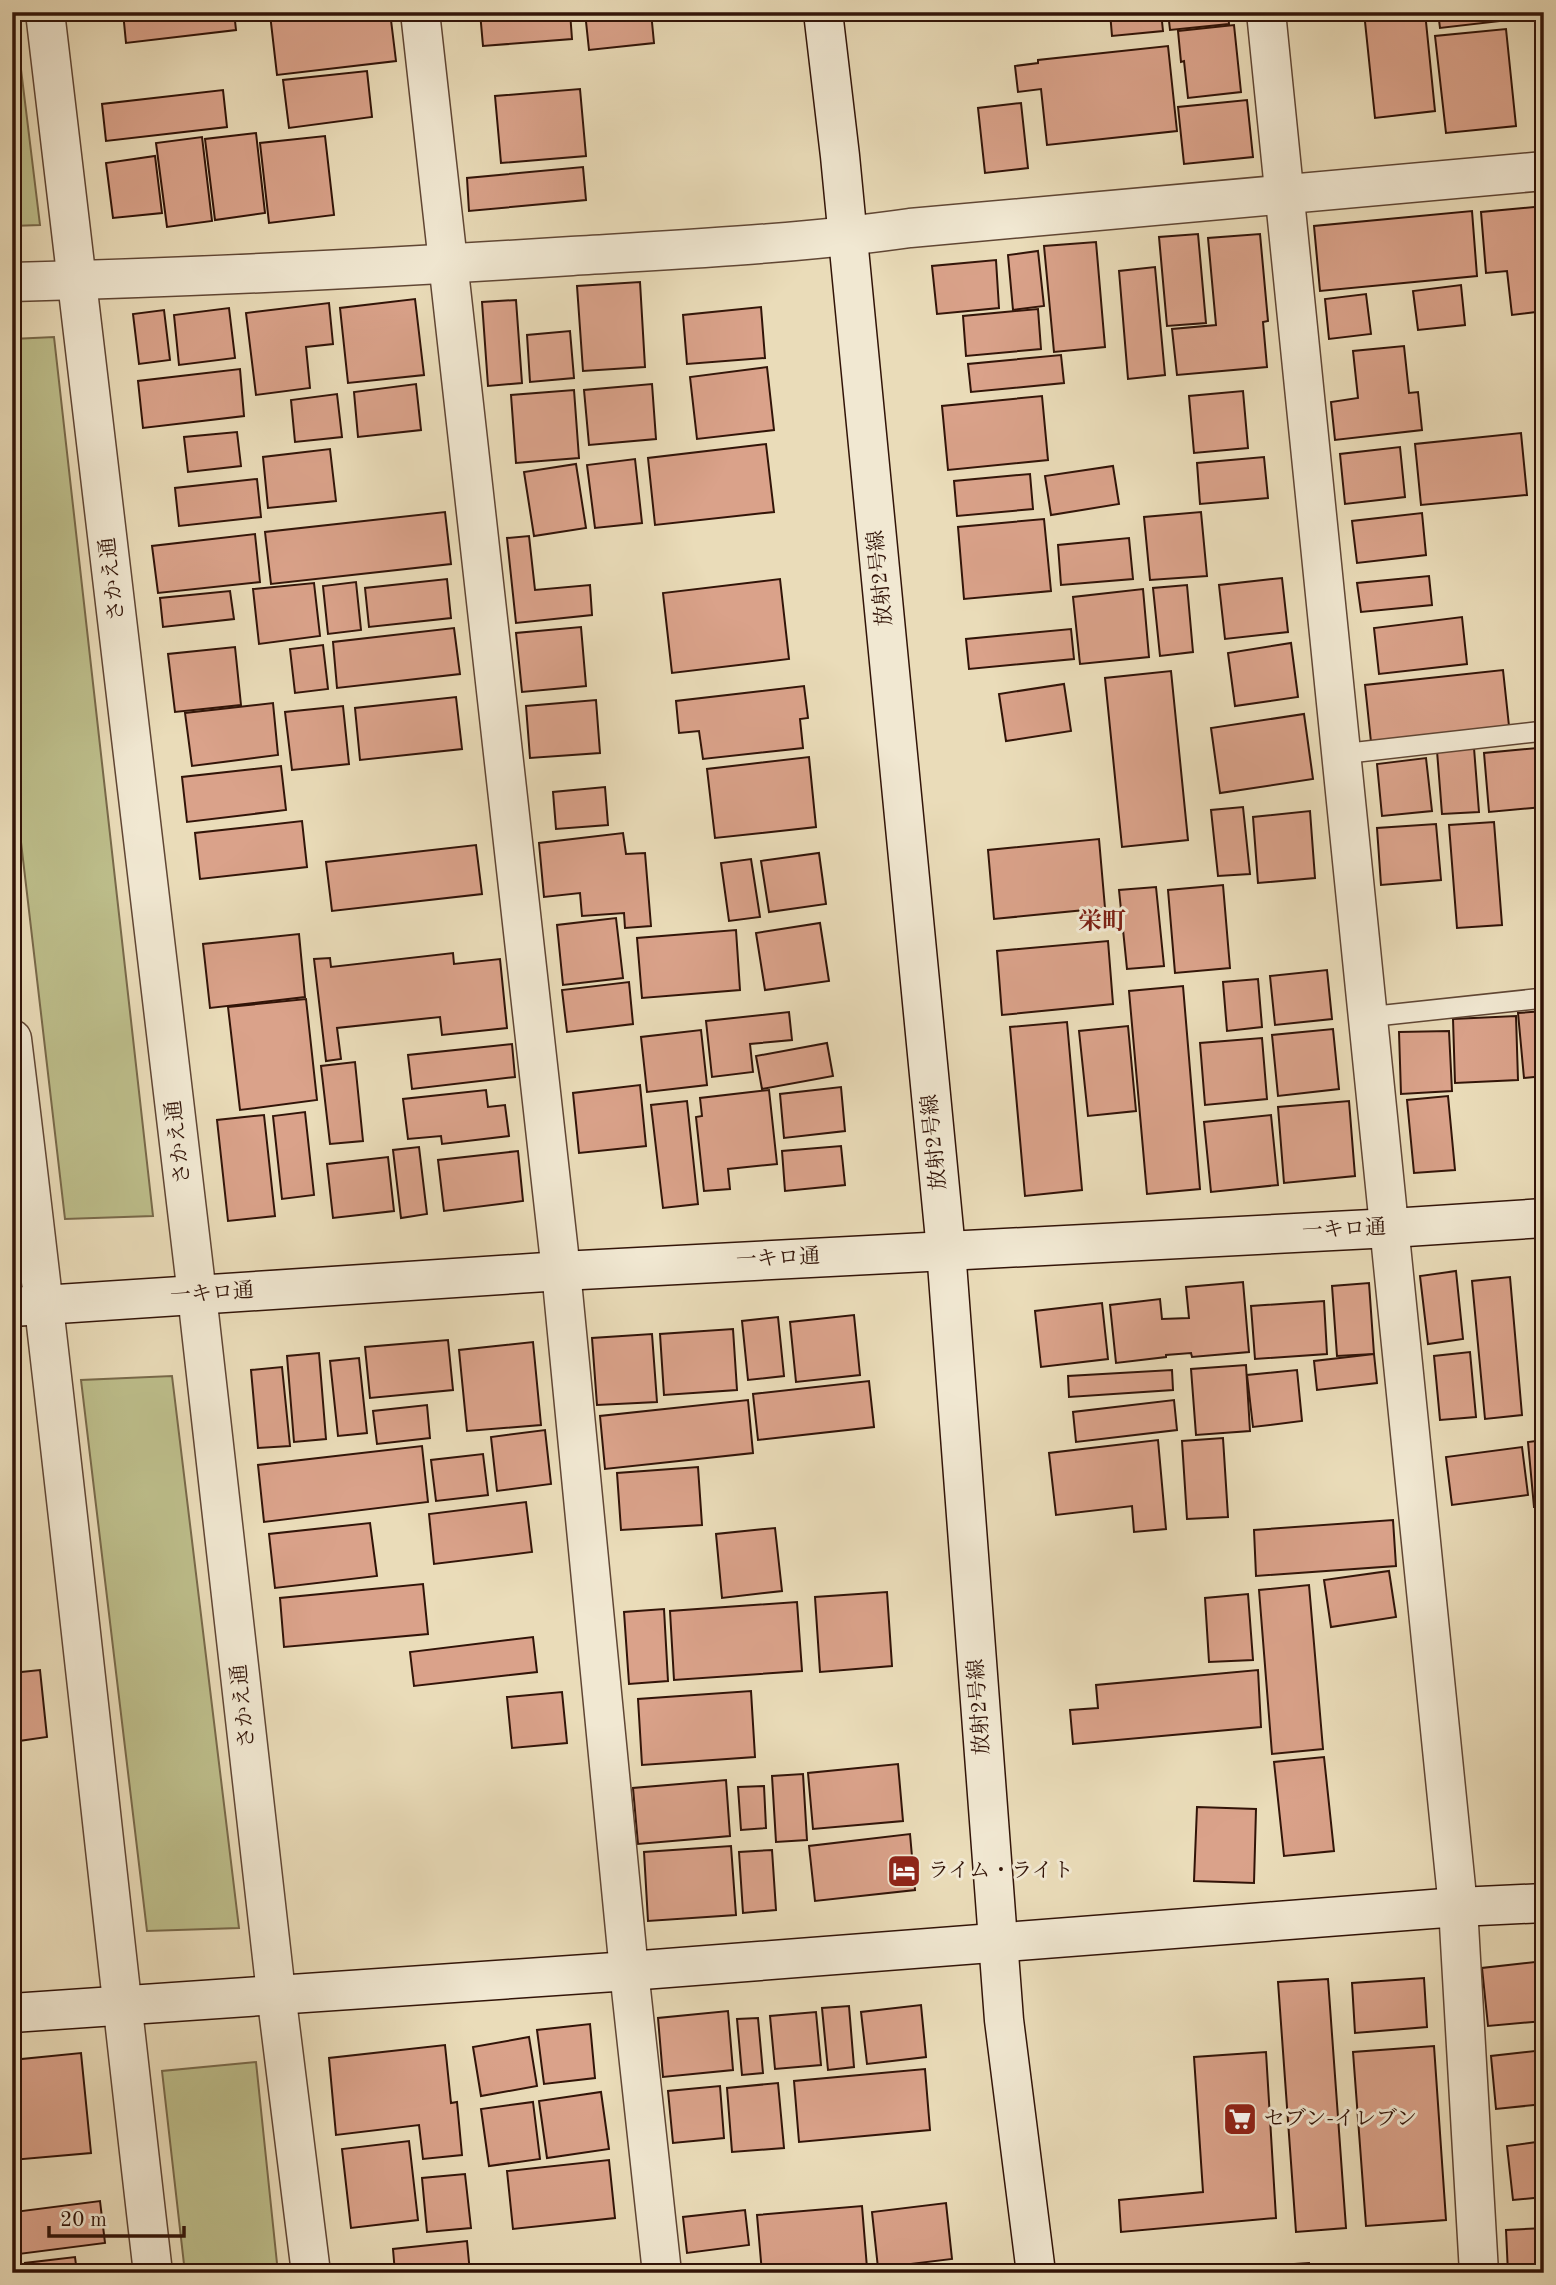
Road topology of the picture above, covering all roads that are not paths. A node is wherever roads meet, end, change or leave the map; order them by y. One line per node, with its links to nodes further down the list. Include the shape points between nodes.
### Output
1 (45, 12): 9 (street, さかえ通)
2 (421, 12): 8 (street)
3 (823, 12): 7 (street, 放射2号線)
4 (1266, 12): 6 (street)
5 (1544, 171): 6 (street)
6 (1284, 193): 7 (street); 12 (street)
7 (847, 237): 8 (street); 18 (street, 放射2号線)
8 (448, 264): 9 (street); 19 (street)
9 (78, 281): 10 (street); 20 (street, さかえ通)
10 (12, 282)
11 (1544, 732): 12 (lane)
12 (1341, 754): 14 (street)
13 (1544, 998): 14 (lane)
14 (1367, 1017): 17 (street)
15 (12, 1039): 21 (street)
16 (1544, 1218): 17 (street, 一キロ通)
17 (1391, 1228): 18 (street, 一キロ通); 23 (street)
18 (946, 1250): 19 (street, 一キロ通); 24 (street, 放射2号線)
19 (561, 1271): 20 (street, 一キロ通); 25 (street)
20 (197, 1295): 21 (street, 一キロ通); 26 (street, さかえ通)
21 (29, 1306): 27 (street)
22 (1544, 1903): 23 (street)
23 (1458, 1907): 24 (street); 33 (street)
24 (998, 1943): 25 (street); 32 (street, 放射2号線)
25 (629, 1971): 26 (street); 31 (street)
26 (276, 1993): 27 (street); 30 (street, さかえ通)
27 (122, 2005): 28 (street); 29 (street)
28 (12, 2013)
29 (153, 2273)
30 (311, 2273)
31 (662, 2273)
32 (1036, 2273)
33 (1479, 2273)

